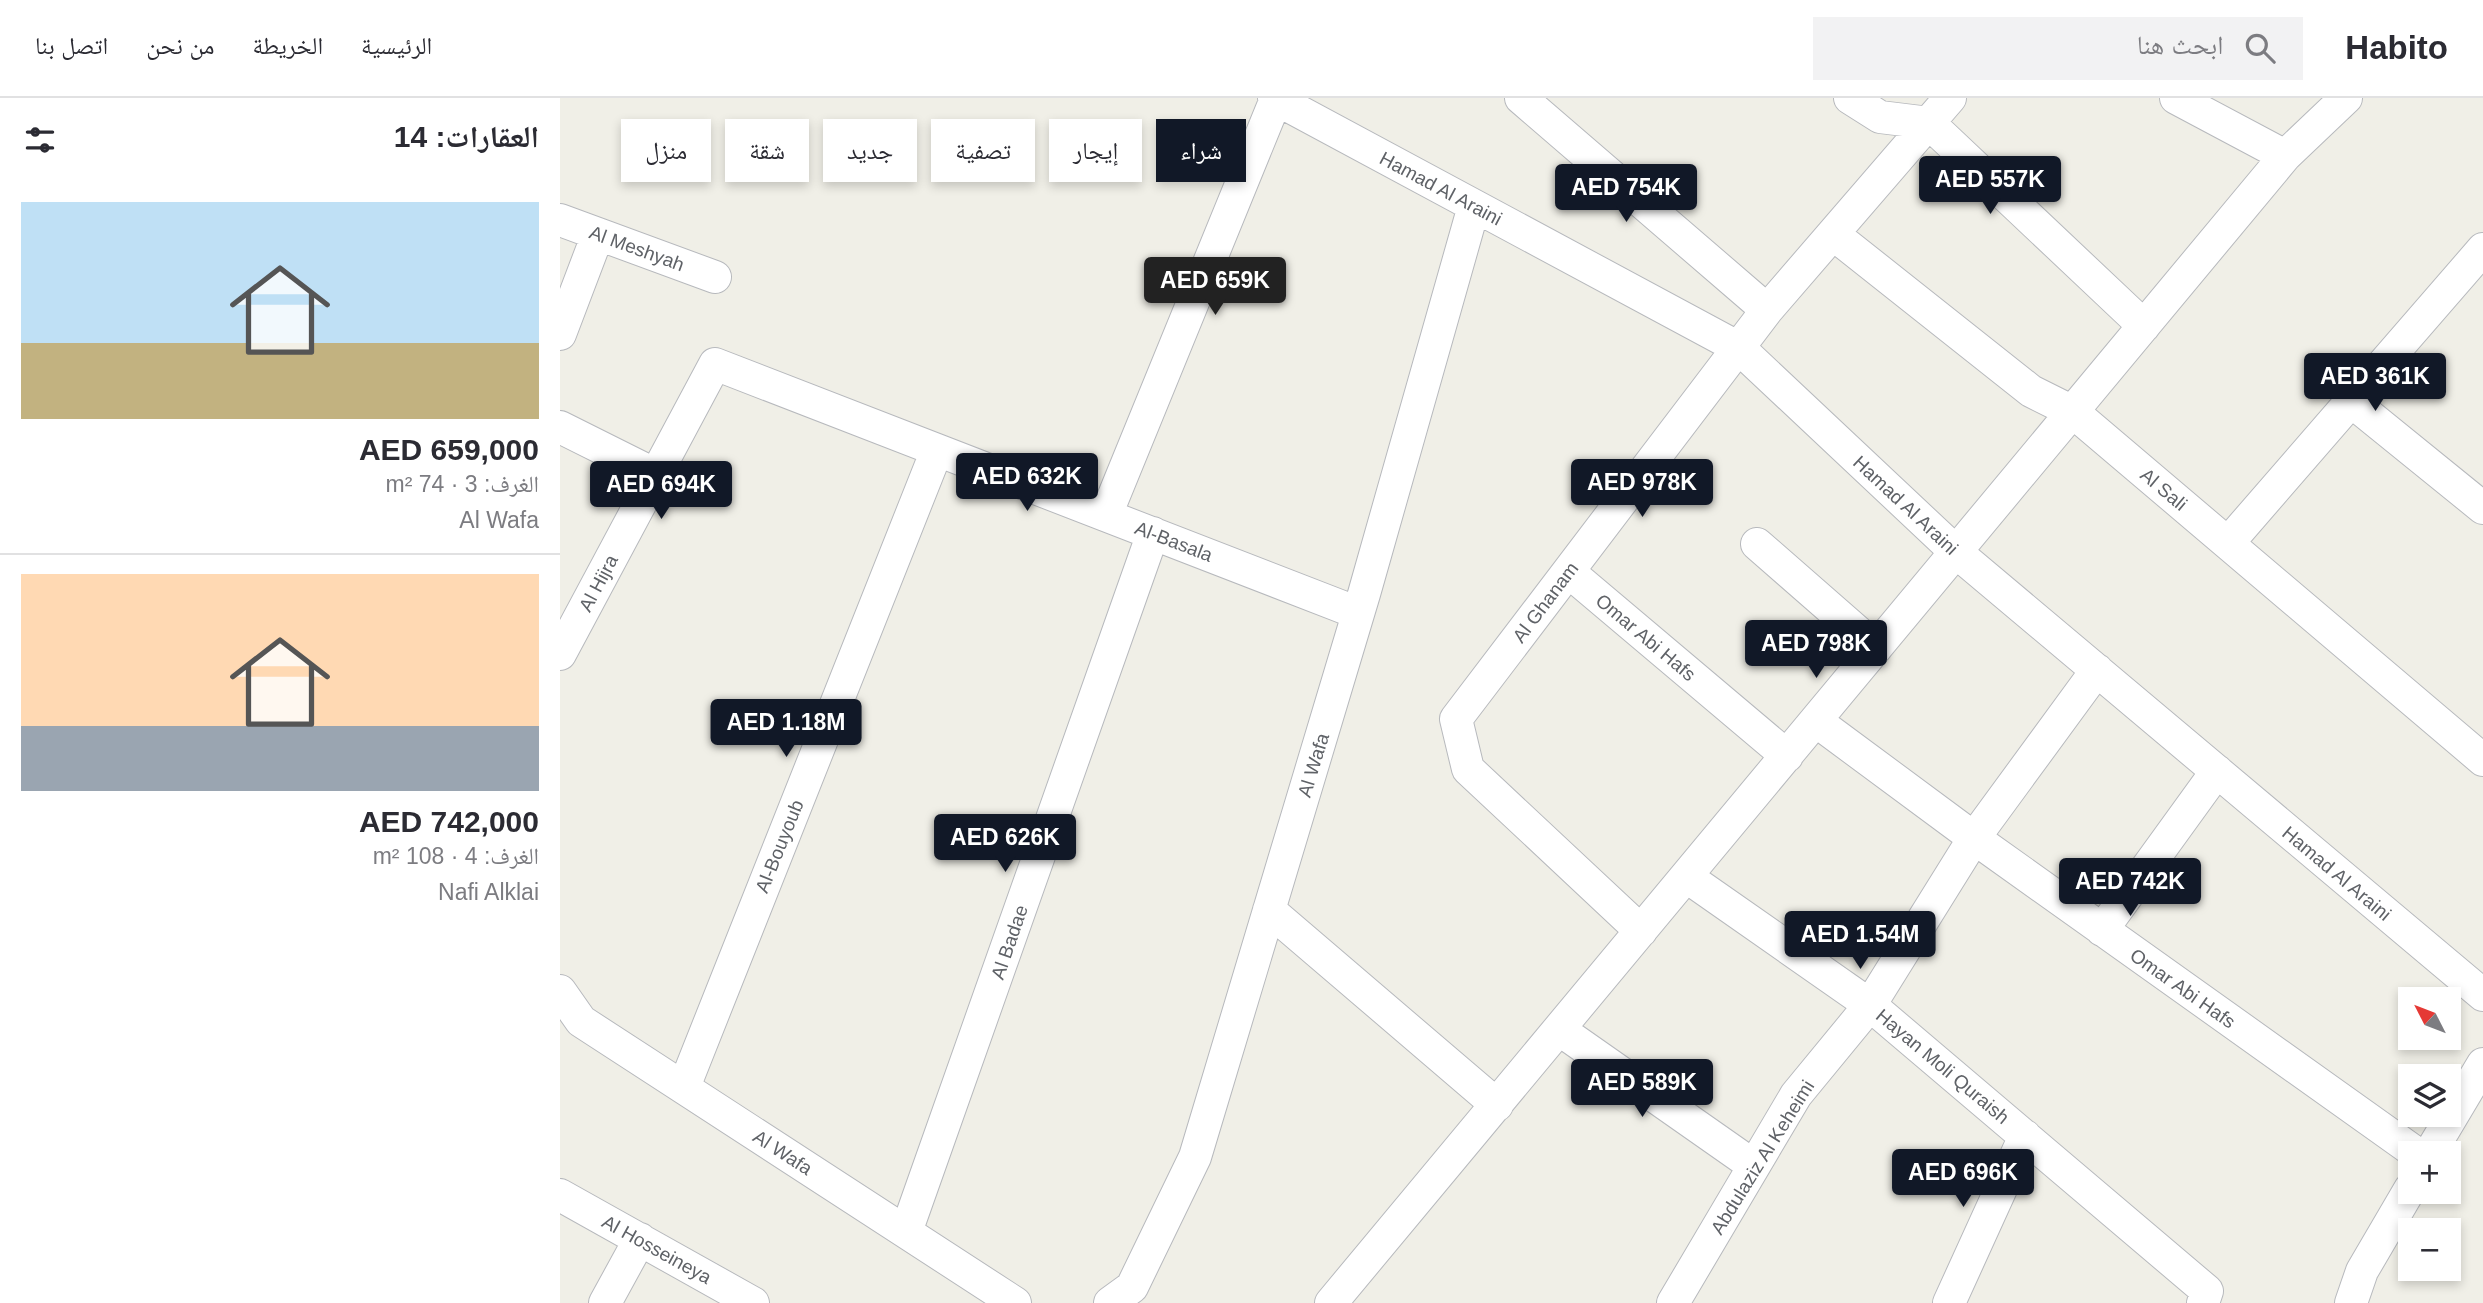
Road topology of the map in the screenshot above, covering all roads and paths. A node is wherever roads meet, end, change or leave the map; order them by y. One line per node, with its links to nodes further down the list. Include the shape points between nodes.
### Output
1 (1850, 98): 7 (street, via 1880,117)
2 (1950, 98): 7 (street, Al Ghanam)
3 (2176, 98): 8 (street)
4 (2346, 98): 8 (street)
5 (1275, 99): 9 (street, Hamad Al Araini); 26 (street)
6 (1535, 102): 15 (street)
7 (1929, 123): 12 (street, Al Ghanam); 16 (street)
8 (2285, 156): 16 (street)
9 (1474, 206): 18 (street, Hamad Al Araini); 32 (street, Al Wafa)
10 (560, 220): 11 (street, Al Meshyah)
11 (598, 234): 14 (street, Al Meshyah); 17 (street)
12 (1833, 234): 15 (street, Al Ghanam); 21 (street, Al Sali, via 2031,391)
13 (2480, 257): 20 (street)
14 (715, 276)
15 (1767, 310): 18 (street, Al Ghanam)
16 (2144, 326): 21 (street)
17 (560, 334)
18 (1739, 348): 30 (street, Hamad Al Araini); 31 (street, Al Ghanam)
19 (715, 364): 23 (street, Al-Basala); 24 (street, Al Hijra)
20 (2351, 401): 25 (street); 28 (street)
21 (2073, 412): 28 (street, Al Sali); 30 (street)
22 (560, 428): 24 (street)
23 (937, 450): 26 (street, Al-Basala); 50 (street, Al-Bouyoub)
24 (656, 475): 33 (street, Al Hijra)
25 (2483, 508)
26 (1106, 515): 27 (street, Al-Basala)
27 (1153, 533): 32 (street, Al-Basala); 58 (street, Al Badae)
28 (2228, 543): 38 (street, Al Sali)
29 (1757, 544): 34 (street)
30 (1956, 552): 34 (street); 35 (street, Hamad Al Araini)
31 (1569, 572): 37 (street, Omar Abi Hafs); 44 (street, Al Ghanam, via 1456,719 1468,769)
32 (1358, 613): 42 (street, Al Wafa)
33 (562, 645)
34 (1877, 648): 36 (street)
35 (2097, 670): 39 (street, Hamad Al Araini); 40 (street, Abdulaziz Al Keheimi)
36 (1816, 721): 37 (street); 40 (street, Omar Abi Hafs)
37 (1787, 756): 41 (street)
38 (2483, 760)
39 (2217, 771): 43 (street); 46 (street, Hamad Al Araini)
40 (1974, 838): 43 (street, Omar Abi Hafs); 47 (street, Abdulaziz Al Keheimi)
41 (1687, 877): 44 (street); 47 (street, Hayan Moli Quraish)
42 (1269, 910): 51 (street); 63 (street, Al Wafa, via 1195,1157 1132,1287)
43 (2102, 930): 53 (street, Omar Abi Hafs)
44 (1642, 931): 48 (street)
45 (560, 991): 50 (street, Al Wafa, via 581,1021)
46 (2483, 996)
47 (1870, 1004): 52 (street, Hayan Moli Quraish); 55 (street, Abdulaziz Al Keheimi, via 1797,1095)
48 (1560, 1030): 51 (street); 55 (street)
49 (2483, 1064): 54 (street)
50 (684, 1087): 58 (street, Al Wafa)
51 (1497, 1105): 64 (street)
52 (2025, 1136): 66 (street); 67 (street, Hayan Moli Quraish, via 2207,1292)
53 (2399, 1141)
54 (2437, 1141)
55 (1754, 1166): 65 (street, Abdulaziz Al Keheimi)
56 (560, 1195): 59 (street, Al Hosseineya)
57 (2401, 1204): 68 (street, via 2362,1271)
58 (906, 1232): 62 (street, Al Wafa)
59 (640, 1239): 60 (street); 61 (street, Al Hosseineya)
60 (605, 1303)
61 (753, 1303)
62 (1015, 1303)
63 (1110, 1303)
64 (1331, 1303)
65 (1674, 1303)
66 (1949, 1303)
67 (2203, 1303)
68 (2351, 1303)

